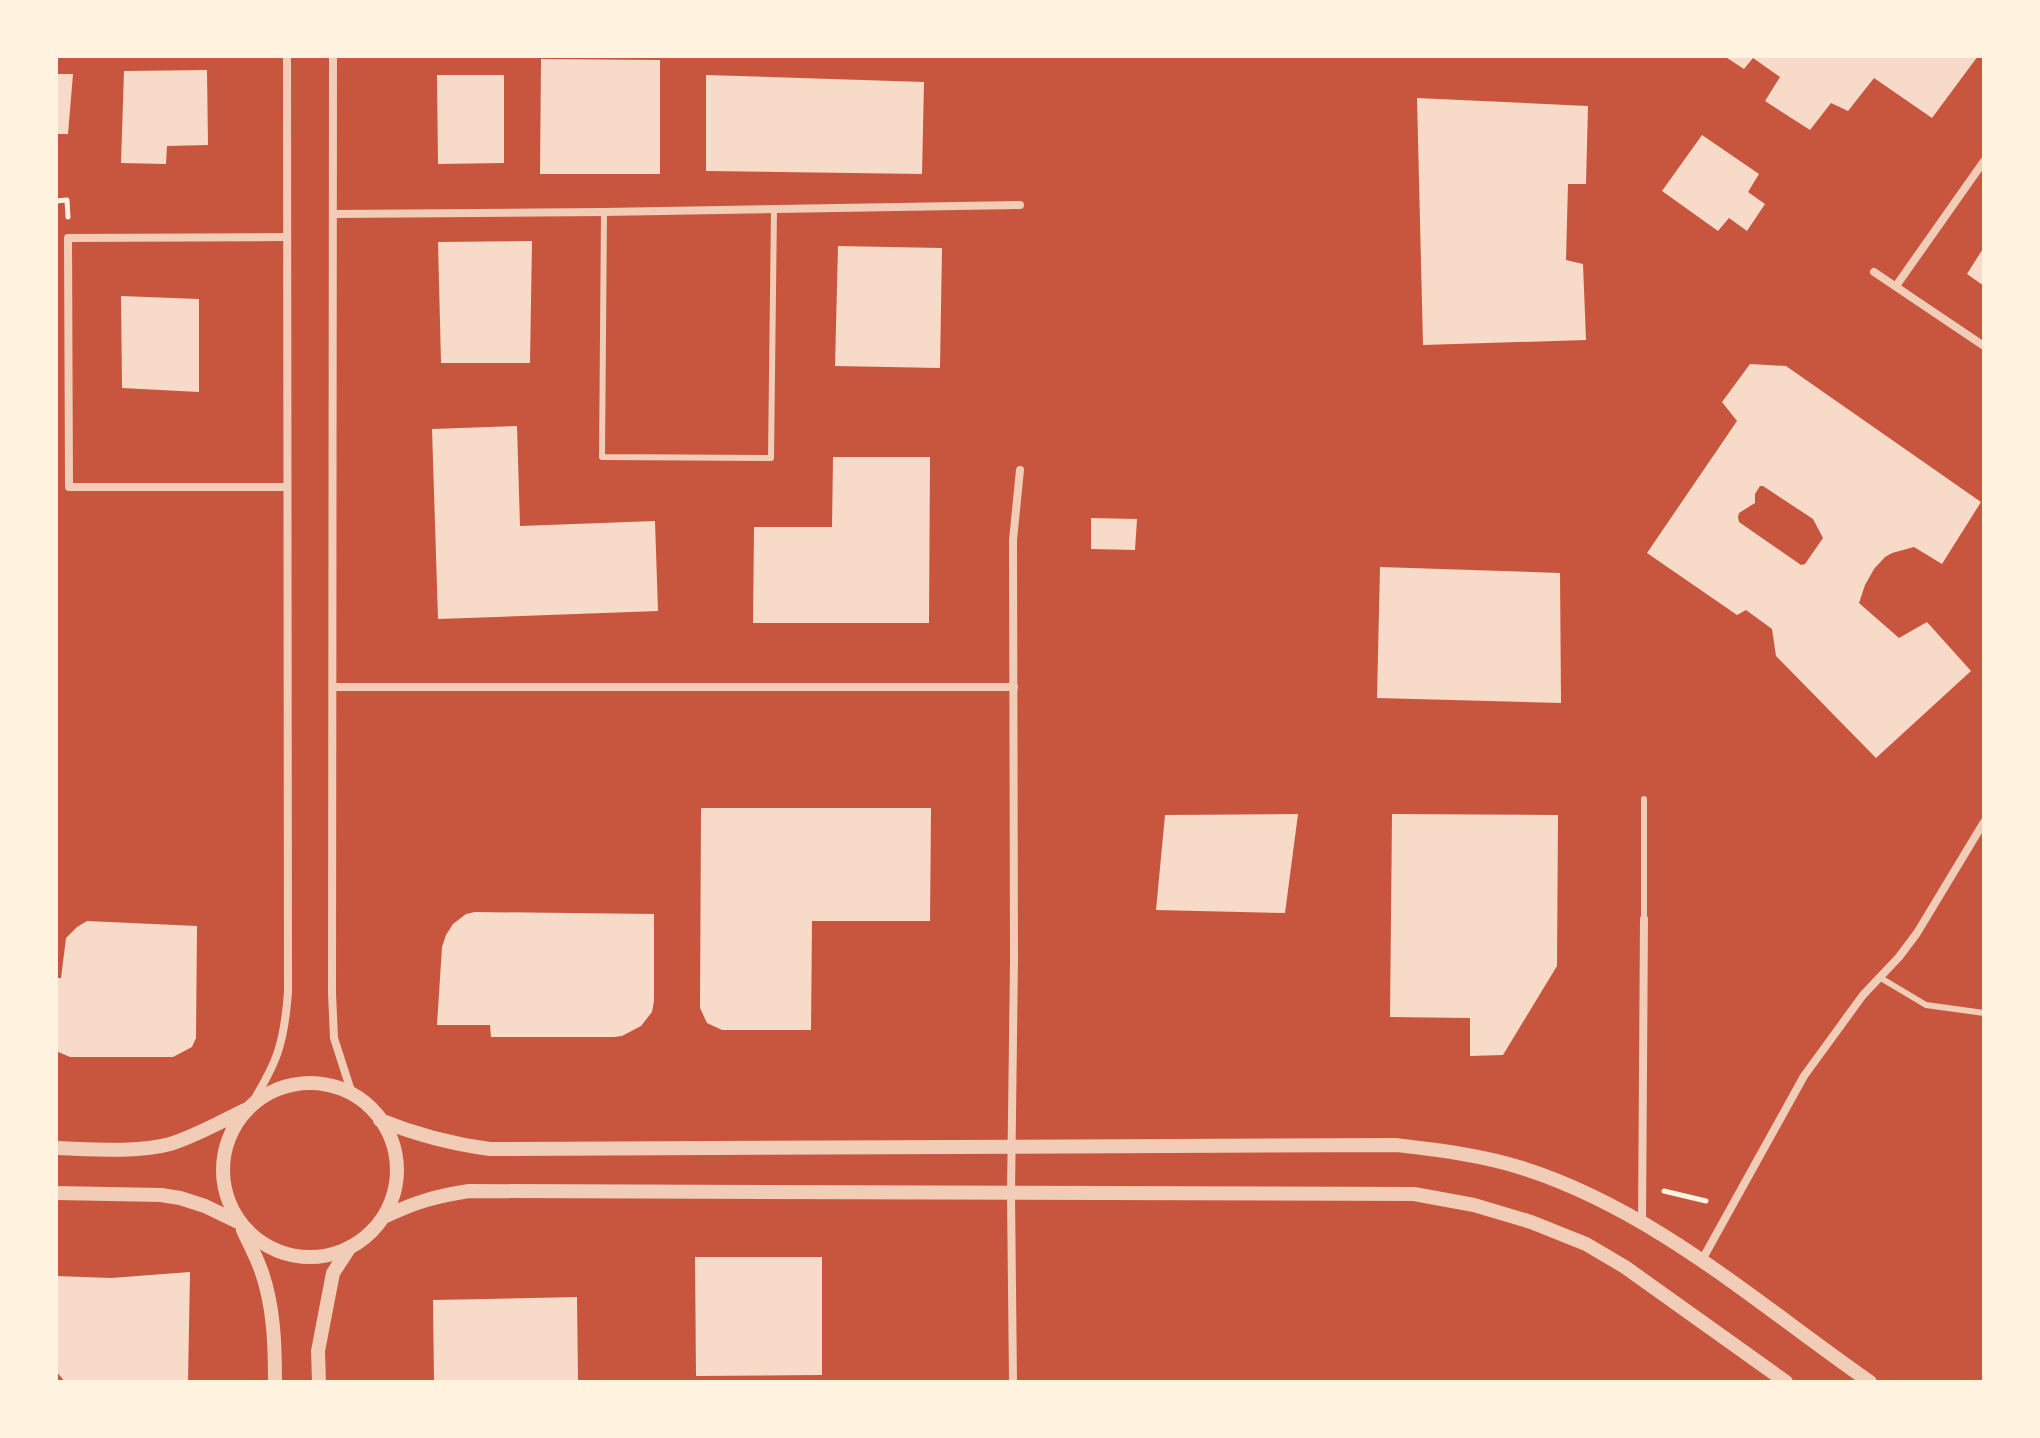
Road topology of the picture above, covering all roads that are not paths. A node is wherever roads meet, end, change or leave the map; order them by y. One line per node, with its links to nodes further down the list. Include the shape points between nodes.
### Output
1 (287, 56): 8 (street)
2 (333, 56): 7 (street)
3 (1984, 161): 10 (street)
4 (1020, 205): 5 (street)
5 (774, 209): 6 (street); 6 (lane, via 771,458 602,457)
6 (604, 212): 7 (street)
7 (334, 214): 14 (street)
8 (287, 237): 13 (street); 13 (street, via 68,238 69,487)
9 (1874, 272): 10 (street)
10 (1896, 286): 11 (street)
11 (1984, 346)
12 (1020, 470): 15 (street, via 1013,540)
13 (287, 487): 22 (street, via 288,992 274,1066)
14 (333, 687): 15 (street); 21 (street, via 332,1019)
15 (1014, 687): 24 (street)
16 (1644, 799): 18 (lane)
17 (1984, 822): 19 (street, via 1917,933)
18 (1644, 919): 30 (street)
19 (1879, 977): 20 (lane, via 1926,1005); 32 (street, via 1804,1076)
20 (1984, 1013)
21 (352, 1094): 22 (street, via 309,1082 273,1091); 23 (street)
22 (249, 1108): 25 (street, via 168,1144); 29 (street, via 224,1153 226,1199)
23 (380, 1120): 24 (street, via 455,1145 490,1149); 28 (street, via 396,1166)
24 (1011, 1147): 27 (street); 30 (street, via 1396,1145 1521,1167 1580,1189)
25 (56, 1148)
26 (56, 1193): 29 (street, via 180,1198)
27 (1011, 1194): 28 (street, via 469,1191 418,1202); 35 (street); 36 (street, via 1364,1192 1474,1205 1586,1244)
28 (386, 1216): 31 (street)
29 (239, 1222): 31 (street, via 260,1242 291,1254 310,1256); 33 (street, via 270,1305)
30 (1642, 1223): 32 (street)
31 (350, 1247): 34 (street, via 333,1273 318,1351)
32 (1702, 1260): 37 (street)
33 (275, 1382)
34 (319, 1382)
35 (1013, 1382)
36 (1786, 1382)
37 (1870, 1382)

